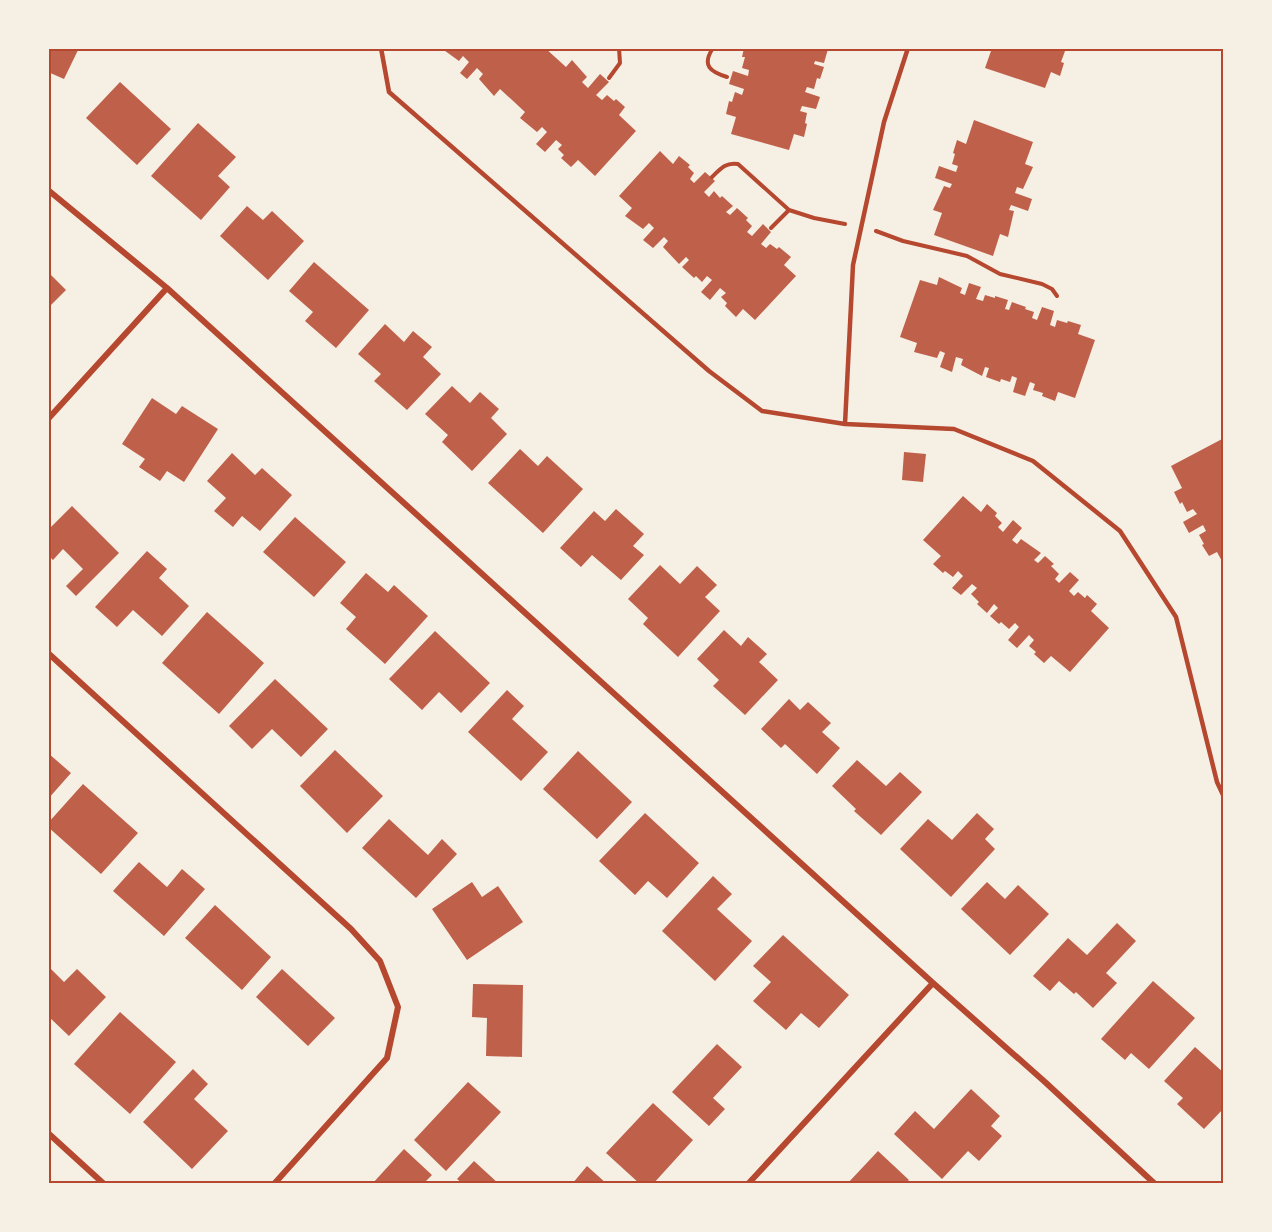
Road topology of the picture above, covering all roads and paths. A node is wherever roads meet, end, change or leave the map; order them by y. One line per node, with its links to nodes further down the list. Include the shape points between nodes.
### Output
1 (381, 48): 15 (lane, via 389,92 709,371 762,411)
2 (619, 48): 6 (path, via 620,63)
3 (713, 48): 5 (path, via 708,65 712,72)
4 (908, 48): 10 (lane, via 884,122)
5 (727, 77)
6 (609, 78)
7 (712, 177): 9 (path, via 721,167 738,164)
8 (48, 190): 12 (street)
9 (789, 210): 10 (path); 11 (path)
10 (861, 226): 13 (path, via 967,256 1000,274 1042,284); 15 (lane, via 853,265)
11 (771, 228)
12 (167, 288): 14 (street); 18 (street)
13 (1057, 296)
14 (48, 419)
15 (845, 424): 17 (lane, via 954,429 1033,460 1119,531 1176,617)
16 (48, 652): 21 (street, via 351,929 380,962 398,1007 387,1058)
17 (1224, 797)
18 (933, 983): 22 (street); 23 (street)
19 (48, 1132): 20 (street)
20 (104, 1184)
21 (274, 1184)
22 (748, 1184)
23 (1155, 1184)

